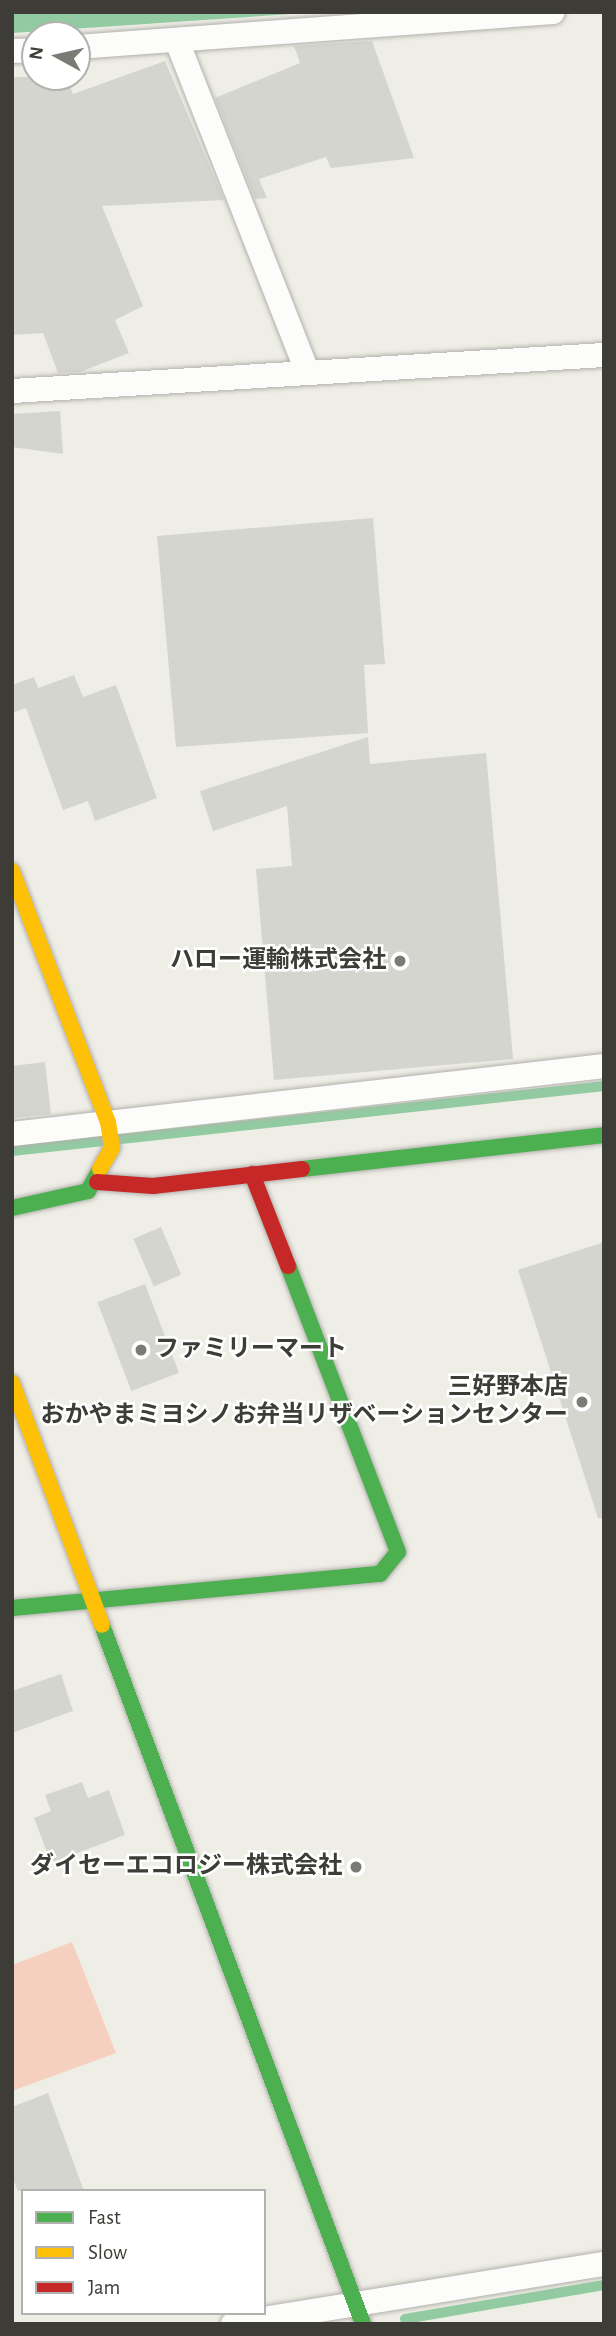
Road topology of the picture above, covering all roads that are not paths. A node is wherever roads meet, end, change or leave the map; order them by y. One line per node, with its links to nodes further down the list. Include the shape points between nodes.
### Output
1 (553, 12): 2 (street)
2 (177, 41): 3 (street); 5 (street)
3 (91, 46)
4 (604, 355): 5 (street)
5 (307, 372): 6 (street)
6 (12, 391)
7 (13, 876): 9 (street)
8 (604, 1066): 9 (street)
9 (108, 1125): 10 (street); 13 (street, via 112,1148)
10 (12, 1134)
11 (604, 1135): 12 (street)
12 (253, 1174): 13 (street, via 153,1186); 16 (street, via 398,1552 380,1574)
13 (97, 1182): 14 (street, via 88,1191)
14 (12, 1208)
15 (12, 1383): 16 (street)
16 (93, 1599): 17 (street); 19 (street)
17 (12, 1608)
18 (604, 2263): 19 (street)
19 (360, 2315): 20 (street)
20 (233, 2324)

